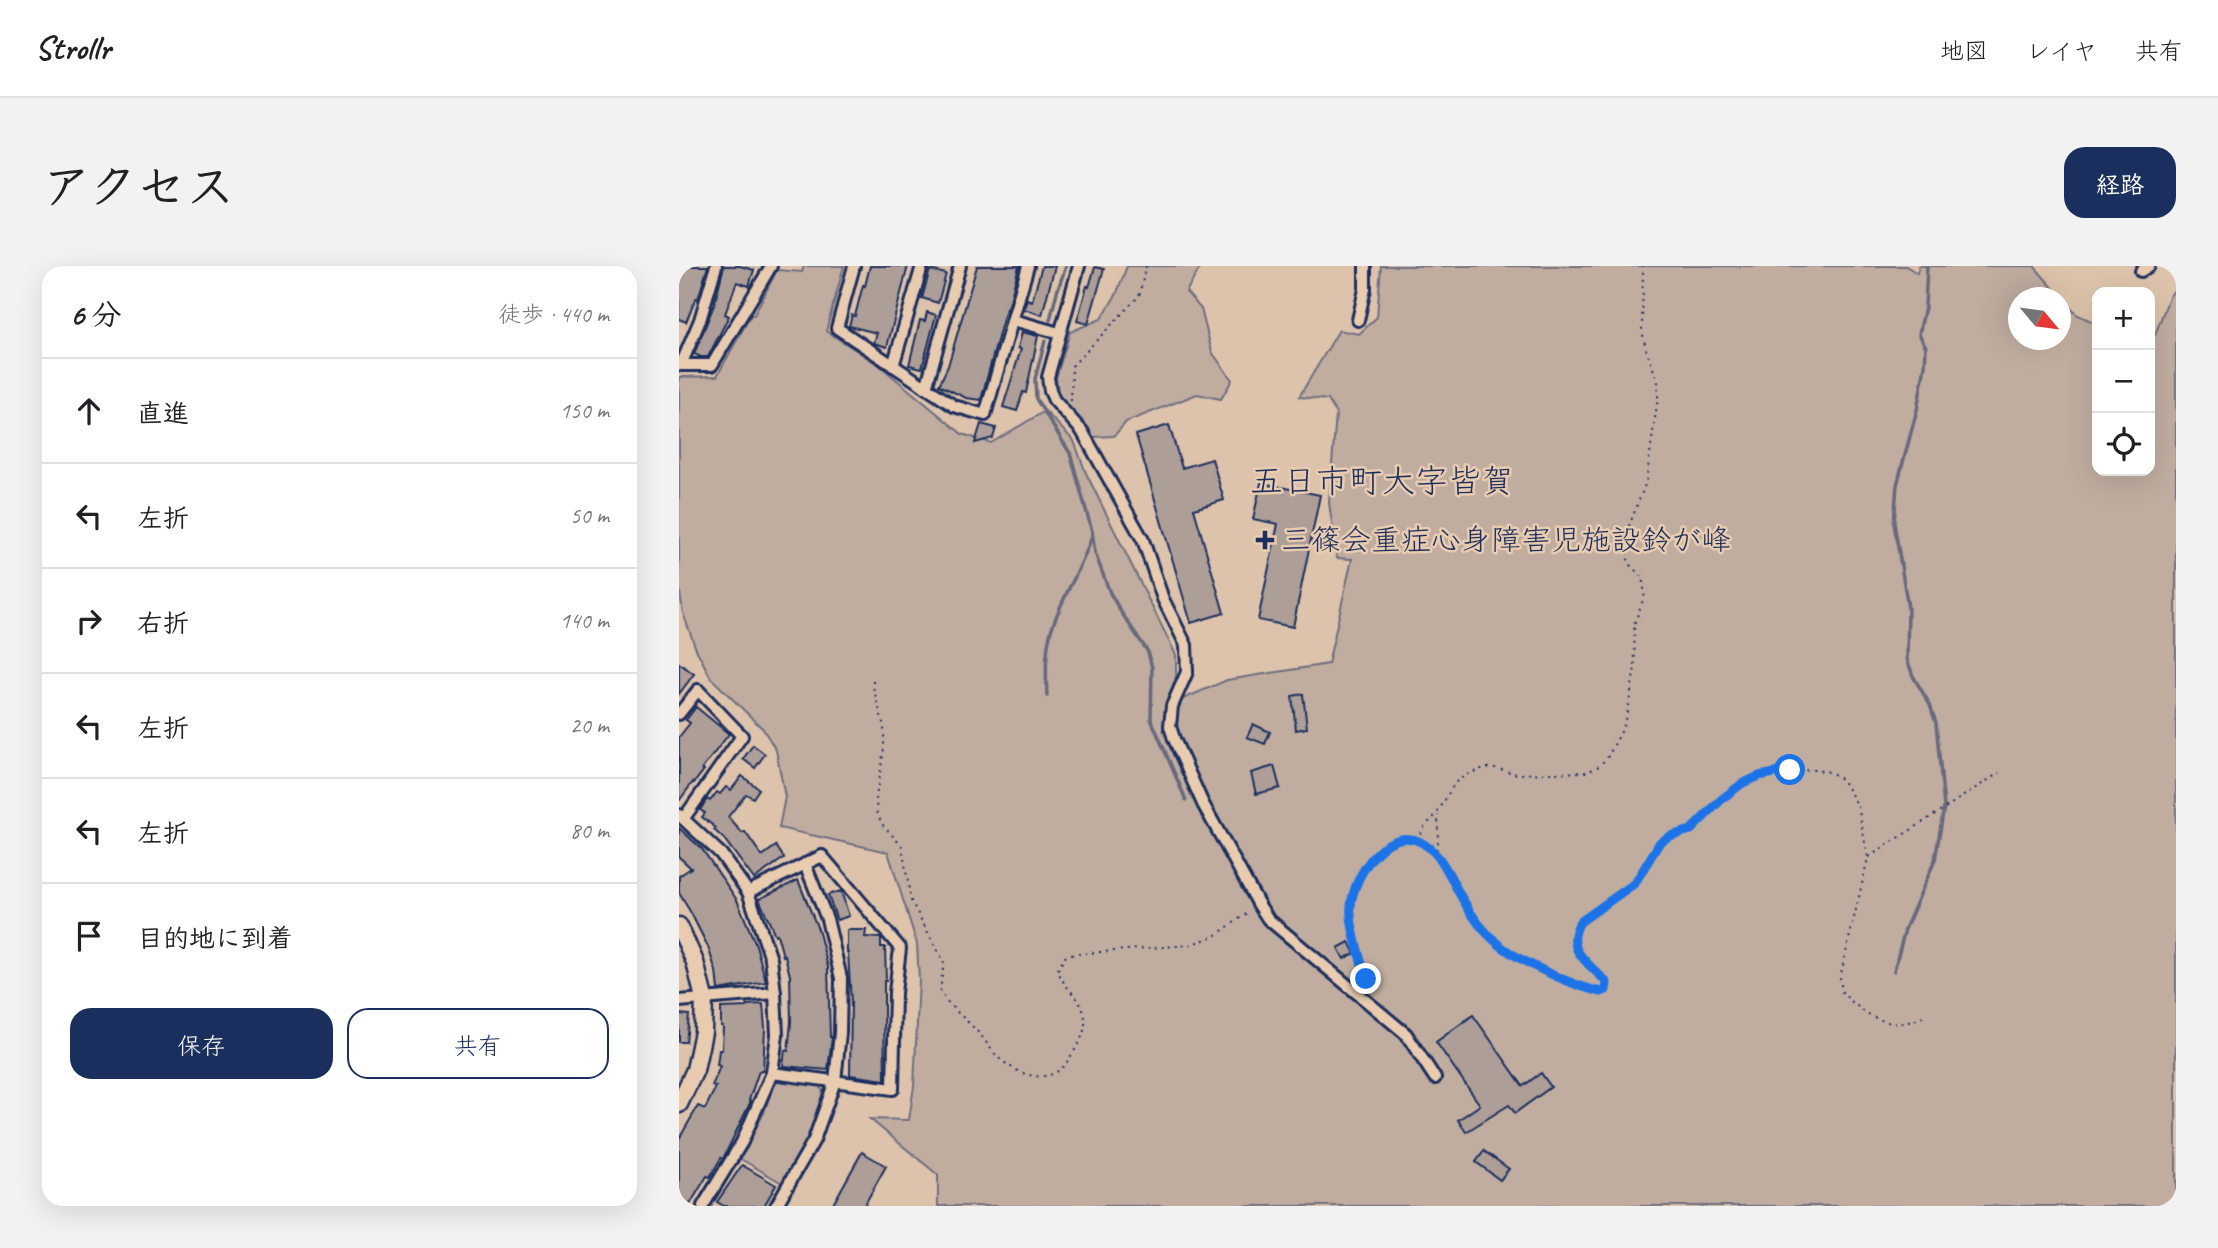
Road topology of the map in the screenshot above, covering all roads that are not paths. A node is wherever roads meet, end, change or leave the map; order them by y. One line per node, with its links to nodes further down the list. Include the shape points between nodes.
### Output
1 (716, 266): 2 (street, via 681,365 712,365)
2 (771, 266)
3 (854, 266): 12 (street, via 837,328)
4 (922, 266): 12 (street)
5 (960, 266): 13 (street)
6 (1028, 266): 9 (street)
7 (1079, 266): 11 (street)
8 (1365, 266): 10 (street)
9 (1013, 320): 11 (street); 13 (street, via 985,415 954,407)
10 (1359, 320)
11 (1059, 333): 23 (street, via 1049,391 1082,431 1143,540 1163,599 1186,645 1187,672 1172,706 1170,726 1203,804 1268,919 1406,1034)
12 (893, 366): 13 (street)
13 (926, 388)
14 (679, 714): 15 (street, via 698,690 742,736)
15 (681, 816): 17 (street, via 721,854)
16 (805, 864): 17 (street); 24 (street, via 827,919 841,978); 24 (street, via 822,856 900,948 893,1089)
17 (748, 892): 19 (street, via 771,958)
18 (679, 926): 20 (street)
19 (775, 993): 20 (street); 22 (street, via 777,1035)
20 (704, 998): 21 (street); 25 (street, via 695,1070)
21 (679, 1001)
22 (772, 1073): 24 (street); 26 (street, via 742,1142)
23 (1435, 1078)
24 (835, 1081): 27 (street, via 814,1140)
25 (679, 1104)
26 (703, 1206)
27 (776, 1206)

